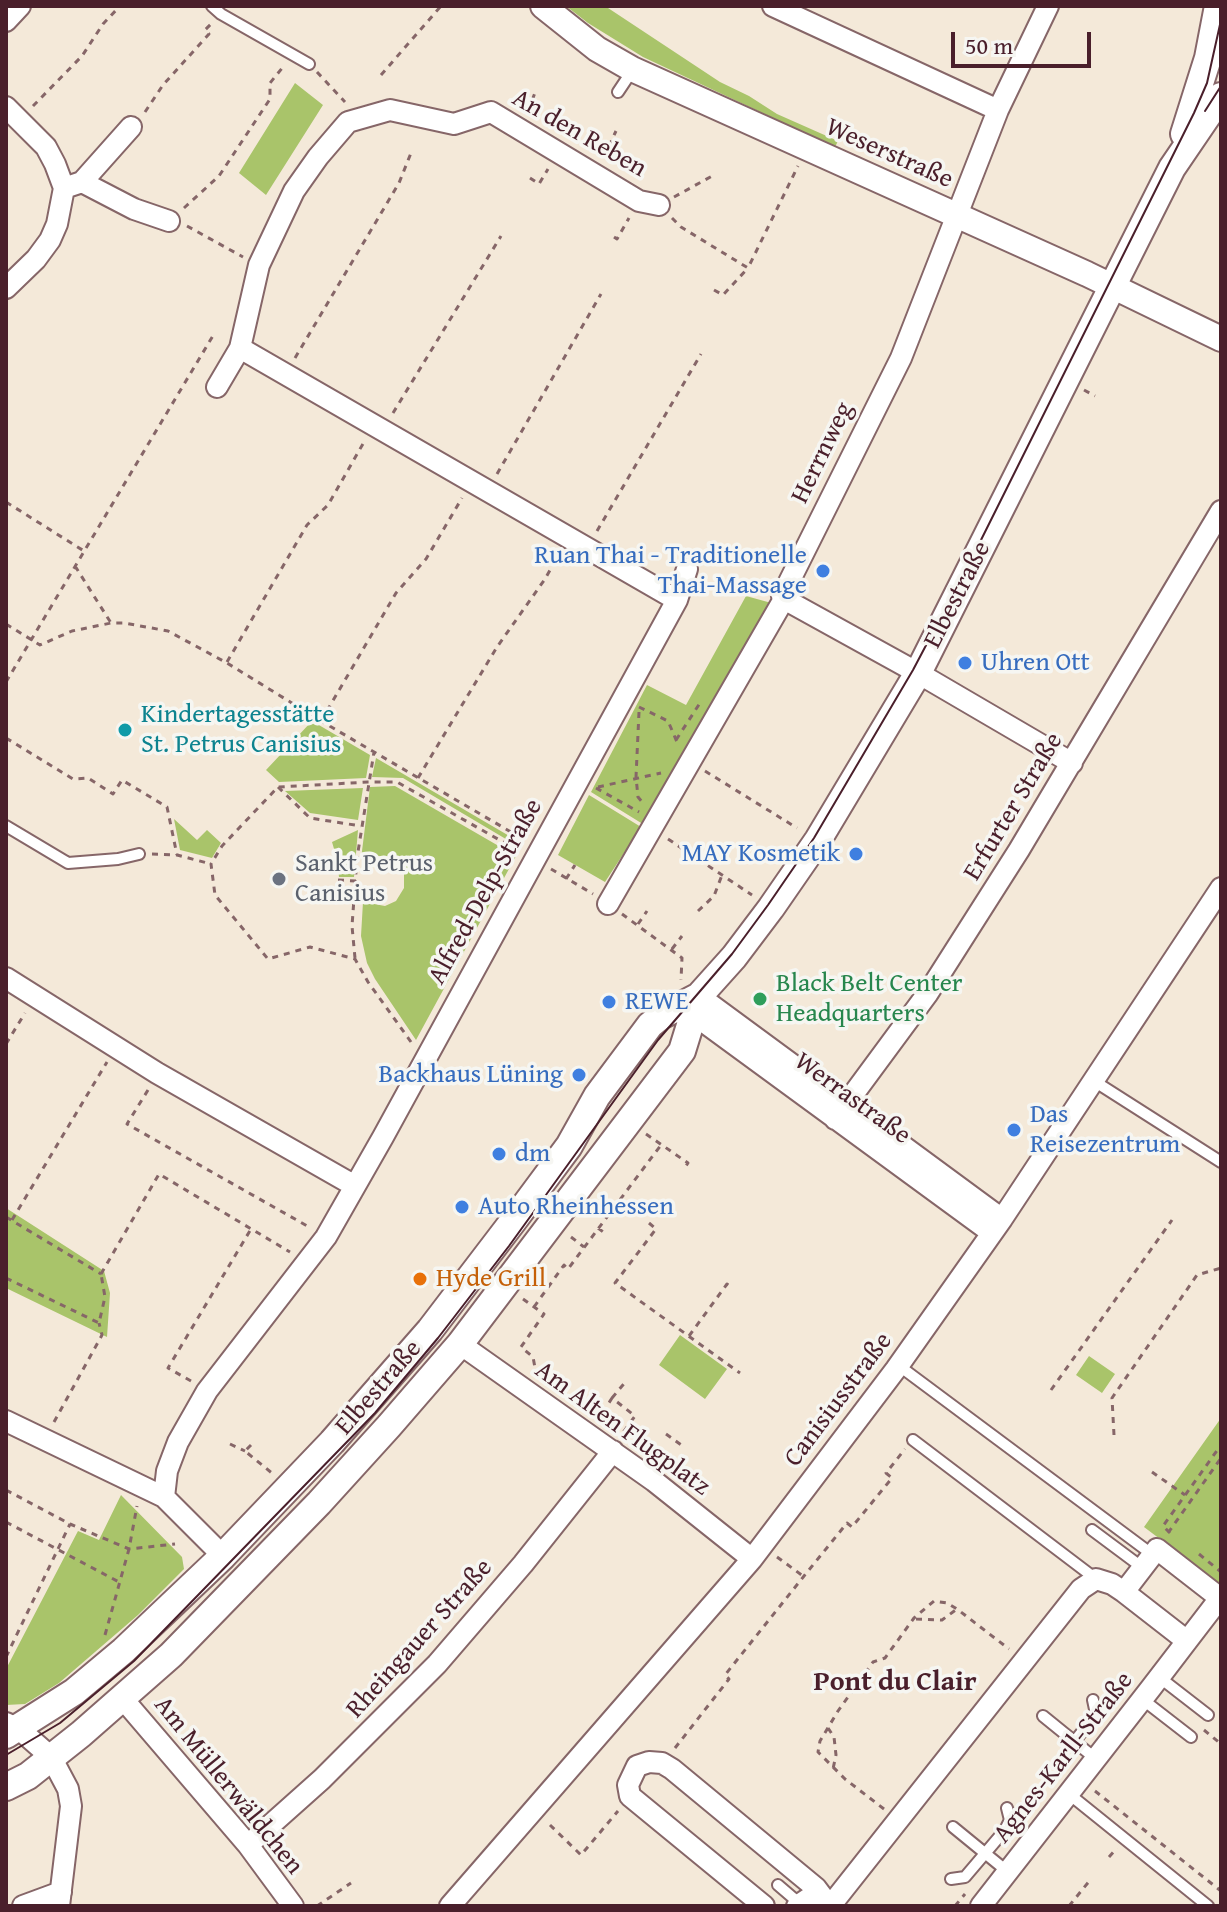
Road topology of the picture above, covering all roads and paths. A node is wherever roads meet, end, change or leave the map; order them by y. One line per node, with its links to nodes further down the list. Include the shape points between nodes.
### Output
1 (20, 6): 8 (street)
2 (120, 6): 20 (path, via 82,56)
3 (212, 6): 11 (lane)
4 (441, 6): 14 (path)
5 (543, 6): 13 (street, Weserstraße)
6 (773, 6): 19 (street)
7 (1048, 6): 19 (street, Herrnweg)
8 (6, 21)
9 (1218, 24): 27 (main road, Elbestraße)
10 (207, 37): 21 (path)
11 (294, 55): 12 (lane); 34 (path, via 270,83 270,99 219,176)
12 (309, 64): 18 (path)
13 (632, 69): 16 (lane); 24 (street, Weserstraße)
14 (381, 75)
15 (536, 90): 22 (path)
16 (618, 92)
17 (1221, 96): 27 (main road, Elbestraße)
18 (348, 104)
19 (998, 110): 33 (street, Herrnweg)
20 (13, 113): 31 (street)
21 (131, 127): 31 (street)
22 (522, 130): 26 (street, An den Reben); 45 (street, An den Reben, via 491,112 454,124 390,110 348,122 288,203 259,265)
23 (616, 131): 28 (path)
24 (804, 147): 33 (street, Weserstraße); 38 (path)
25 (411, 153): 47 (path, via 399,183)
26 (559, 153): 28 (street, An den Reben); 30 (path, via 539,184)
27 (1172, 168): 39 (main road, Elbestraße)
28 (596, 175): 32 (street, An den Reben)
29 (714, 175): 32 (path)
30 (530, 178)
31 (73, 185): 34 (street); 40 (street, via 50,240)
32 (649, 203): 36 (path); 38 (path)
33 (957, 215): 39 (street, Weserstraße); 59 (street, Herrnweg, via 901,358)
34 (169, 221): 37 (path)
35 (501, 236): 51 (path)
36 (614, 237)
37 (246, 259)
38 (748, 268): 41 (path, via 723,295)
39 (1113, 286): 44 (street, Weserstraße); 65 (main road, Elbestraße)
40 (6, 288)
41 (714, 290)
42 (601, 294): 52 (path)
43 (214, 334): 56 (path)
44 (1221, 339)
45 (240, 348): 47 (street); 48 (street, An den Reben)
46 (701, 354): 55 (path)
47 (285, 374): 51 (street)
48 (217, 387)
49 (1082, 389): 50 (path)
50 (1095, 396)
51 (378, 427): 52 (street); 64 (path, via 328,505 307,525)
52 (480, 486): 55 (street); 68 (path, via 396,593)
53 (6, 502): 56 (path)
54 (1221, 511): 71 (street, Erfurter Straße)
55 (578, 542): 60 (street); 74 (path, via 497,647)
56 (84, 551): 57 (path)
57 (75, 566): 61 (path); 63 (path)
58 (691, 576): 59 (path); 60 (street, Alfred-Delp-Straße)
59 (783, 598): 65 (street); 72 (street, Herrnweg)
60 (677, 600): 67 (street, Alfred-Delp-Straße)
61 (111, 623): 63 (path, via 40,645); 64 (path, via 168,631)
62 (6, 624): 63 (path)
63 (30, 640): 66 (path)
64 (227, 663): 68 (path)
65 (918, 673): 71 (street); 81 (main road, Elbestraße)
66 (6, 682)
67 (632, 701): 72 (path, via 668,721); 73 (path); 76 (street, Alfred-Delp-Straße)
68 (321, 721): 70 (path)
69 (6, 738): 85 (path, via 73,779 88,778 113,794 122,780 167,807)
70 (374, 752): 74 (path); 75 (path)
71 (1072, 763): 109 (street, Erfurter Straße, via 928,993)
72 (689, 766): 73 (path); 78 (street, Herrnweg); 81 (path)
73 (636, 777): 76 (path); 78 (path, via 638,797)
74 (418, 778): 82 (path)
75 (368, 782): 77 (path); 80 (path); 83 (path, via 397,782)
76 (587, 783): 78 (path); 114 (street, Alfred-Delp-Straße)
77 (278, 787): 80 (path, via 310,818); 86 (path)
78 (654, 825): 88 (path); 93 (street, Herrnweg)
79 (6, 826): 84 (lane, via 68,863)
80 (361, 826): 91 (path)
81 (818, 840): 94 (main road, Elbestraße)
82 (531, 844)
83 (519, 851)
84 (139, 854): 85 (path)
85 (177, 855): 86 (path)
86 (211, 864): 100 (path, via 215,895 268,959 310,947)
87 (575, 865): 89 (path)
88 (722, 875): 94 (path); 96 (path, via 714,896)
89 (566, 879)
90 (338, 880): 91 (path)
91 (357, 881): 100 (path)
92 (1221, 888): 108 (street, Canisiusstraße)
93 (608, 904)
94 (771, 908): 103 (main road, Elbestraße)
95 (647, 911): 97 (path)
96 (698, 911)
97 (637, 925)
98 (682, 936): 99 (path)
99 (672, 950)
100 (355, 959): 105 (path)
101 (6, 978): 102 (street)
102 (35, 998): 104 (path); 106 (street)
103 (692, 1005): 109 (street, Werrastraße); 137 (main road, Elbestraße, via 682,1051); 170 (main road, Elbestraße, via 650,1025 597,1096 569,1146 421,1340)
104 (6, 1044)
105 (413, 1045)
106 (115, 1048): 107 (street); 118 (path)
107 (157, 1073): 114 (street); 126 (path, via 127,1124)
108 (1094, 1081): 112 (lane); 121 (street, Canisiusstraße)
109 (840, 1112): 121 (street, Werrastraße)
110 (637, 1126): 111 (path)
111 (661, 1145): 113 (path, via 688,1163); 115 (path)
112 (1221, 1162)
113 (683, 1170)
114 (355, 1186): 126 (street, Alfred-Delp-Straße)
115 (619, 1200): 116 (path); 122 (path)
116 (632, 1211)
117 (6, 1217): 118 (path)
118 (12, 1220): 130 (path)
119 (1172, 1220): 142 (path)
120 (649, 1223): 136 (path, via 656,1229 615,1283)
121 (997, 1226): 138 (street, Canisiusstraße)
122 (598, 1228): 125 (path); 127 (path)
123 (251, 1229): 128 (path); 130 (path, via 159,1174); 143 (path, via 168,1368)
124 (561, 1230): 127 (path)
125 (607, 1235)
126 (326, 1237): 128 (street, Alfred-Delp-Straße)
127 (584, 1247): 134 (path)
128 (306, 1262): 143 (street, Alfred-Delp-Straße)
129 (1221, 1268): 148 (path, via 1197,1275 1112,1398)
130 (101, 1274): 135 (path, via 105,1297)
131 (6, 1278): 135 (path)
132 (733, 1288): 136 (path, via 727,1284)
133 (514, 1292): 134 (path)
134 (534, 1307): 140 (path, via 544,1314 521,1347 533,1357)
135 (99, 1323): 149 (path, via 102,1335)
136 (689, 1336): 139 (path)
137 (460, 1344): 156 (street, Am Alten Flugplatz); 186 (main road, Elbestraße, via 319,1503)
138 (898, 1365): 172 (lane); 173 (street, Canisiusstraße)
139 (740, 1373)
140 (536, 1376)
141 (627, 1380): 144 (path)
142 (1051, 1390)
143 (207, 1391): 161 (street, Alfred-Delp-Straße)
144 (612, 1398): 146 (path); 156 (path, via 635,1416)
145 (6, 1421): 149 (street)
146 (608, 1428)
147 (666, 1434): 154 (path)
148 (1114, 1435)
149 (45, 1440): 161 (street)
150 (913, 1440): 174 (path, via 886,1473 892,1478); 175 (lane)
151 (230, 1444): 155 (path)
152 (251, 1445): 155 (path)
153 (1221, 1445): 162 (path)
154 (684, 1447)
155 (245, 1451): 159 (path)
156 (612, 1451): 173 (street, Am Alten Flugplatz); 206 (street, Rheingauer Straße, via 437,1664)
157 (1221, 1458): 166 (path)
158 (1152, 1472): 162 (path)
159 (274, 1475)
160 (6, 1490): 164 (path)
161 (156, 1493): 169 (path, via 137,1505); 170 (street)
162 (1185, 1495): 166 (path, via 1163,1526)
163 (6, 1522): 168 (path)
164 (70, 1524): 168 (path); 169 (path)
165 (1092, 1530): 172 (lane)
166 (1169, 1532): 172 (path)
167 (175, 1544): 169 (path)
168 (58, 1549): 176 (path); 183 (path)
169 (129, 1549): 176 (path)
170 (223, 1556): 192 (main road, Elbestraße)
171 (777, 1557): 174 (path)
172 (1151, 1557): 177 (street); 178 (street, Agnes-Karll-Straße)
173 (752, 1559): 220 (street, Canisiusstraße)
174 (804, 1576): 196 (path)
175 (1096, 1579): 177 (street); 184 (street, via 1081,1589)
176 (119, 1582): 181 (path)
177 (1124, 1592): 182 (street)
178 (1220, 1598): 182 (street, Agnes-Karll-Straße)
179 (957, 1609): 180 (path, via 942,1620); 180 (path, via 934,1601); 184 (path)
180 (914, 1618): 191 (path, via 885,1658 873,1662)
181 (104, 1638)
182 (1187, 1641): 185 (street, Agnes-Karll-Straße)
183 (6, 1657)
184 (1025, 1661): 203 (street)
185 (1159, 1677): 187 (street, Agnes-Karll-Straße); 189 (lane)
186 (123, 1699): 192 (main road, Elbestraße); 206 (street, Am Müllerwäldchen)
187 (1142, 1699): 193 (lane); 195 (street, Agnes-Karll-Straße)
188 (1093, 1700): 194 (lane, via 1096,1714)
189 (1208, 1715)
190 (1043, 1716): 194 (lane)
191 (828, 1728): 197 (path, via 834,1737); 197 (path, via 818,1752)
192 (23, 1737): 198 (main road, via 28,1776); 214 (street, via 71,1797)
193 (1191, 1737)
194 (1074, 1742): 195 (lane)
195 (1096, 1759): 200 (street, Agnes-Karll-Straße)
196 (662, 1763): 201 (street, via 637,1766 628,1785); 215 (street)
197 (833, 1769): 203 (path)
198 (6, 1787)
199 (1095, 1791): 213 (path)
200 (1069, 1794): 208 (street, Agnes-Karll-Straße); 224 (lane)
201 (630, 1796): 204 (path, via 581,1855); 221 (street)
202 (1007, 1808): 207 (lane, via 1008,1825)
203 (898, 1820): 215 (street)
204 (550, 1825)
205 (953, 1827): 207 (lane)
206 (248, 1845): 218 (street, Am Müllerwäldchen)
207 (986, 1853): 208 (lane); 209 (lane, via 965,1877)
208 (1008, 1872): 222 (street, Agnes-Karll-Straße)
209 (951, 1879)
210 (1091, 1879): 223 (path)
211 (351, 1883): 219 (path)
212 (778, 1885): 216 (lane)
213 (1221, 1891)
214 (60, 1899): 217 (street)
215 (829, 1903): 216 (street, via 814,1897)
216 (798, 1905)
217 (23, 1906)
218 (293, 1906)
219 (317, 1906)
220 (450, 1906)
221 (764, 1906)
222 (981, 1906)
223 (1069, 1906)
224 (1208, 1906)

